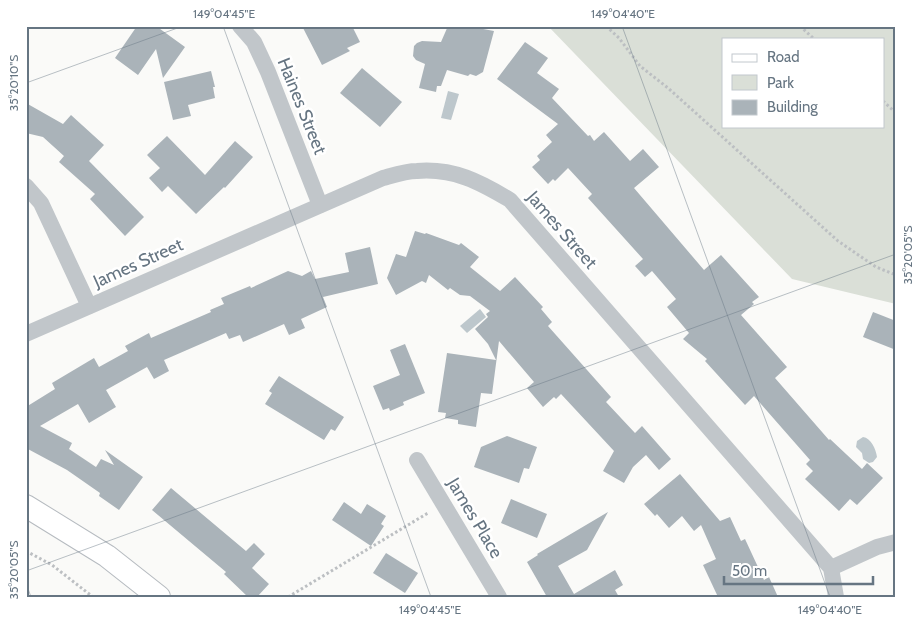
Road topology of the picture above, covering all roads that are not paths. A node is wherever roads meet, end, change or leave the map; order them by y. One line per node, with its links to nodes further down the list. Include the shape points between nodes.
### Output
1 (240, 26): 3 (street, Haines Street, via 254,42 268,72)
2 (26, 186): 4 (street, via 41,203)
3 (320, 205): 4 (street, James Street); 9 (street, James Street, via 382,178 416,171 446,171 482,183 510,200)
4 (89, 306): 5 (street, James Street)
5 (26, 334)
6 (418, 460): 11 (street, James Place)
7 (26, 506): 10 (main road, via 108,556)
8 (896, 542): 9 (street)
9 (831, 568): 12 (street)
10 (159, 597)
11 (499, 597)
12 (836, 597)

